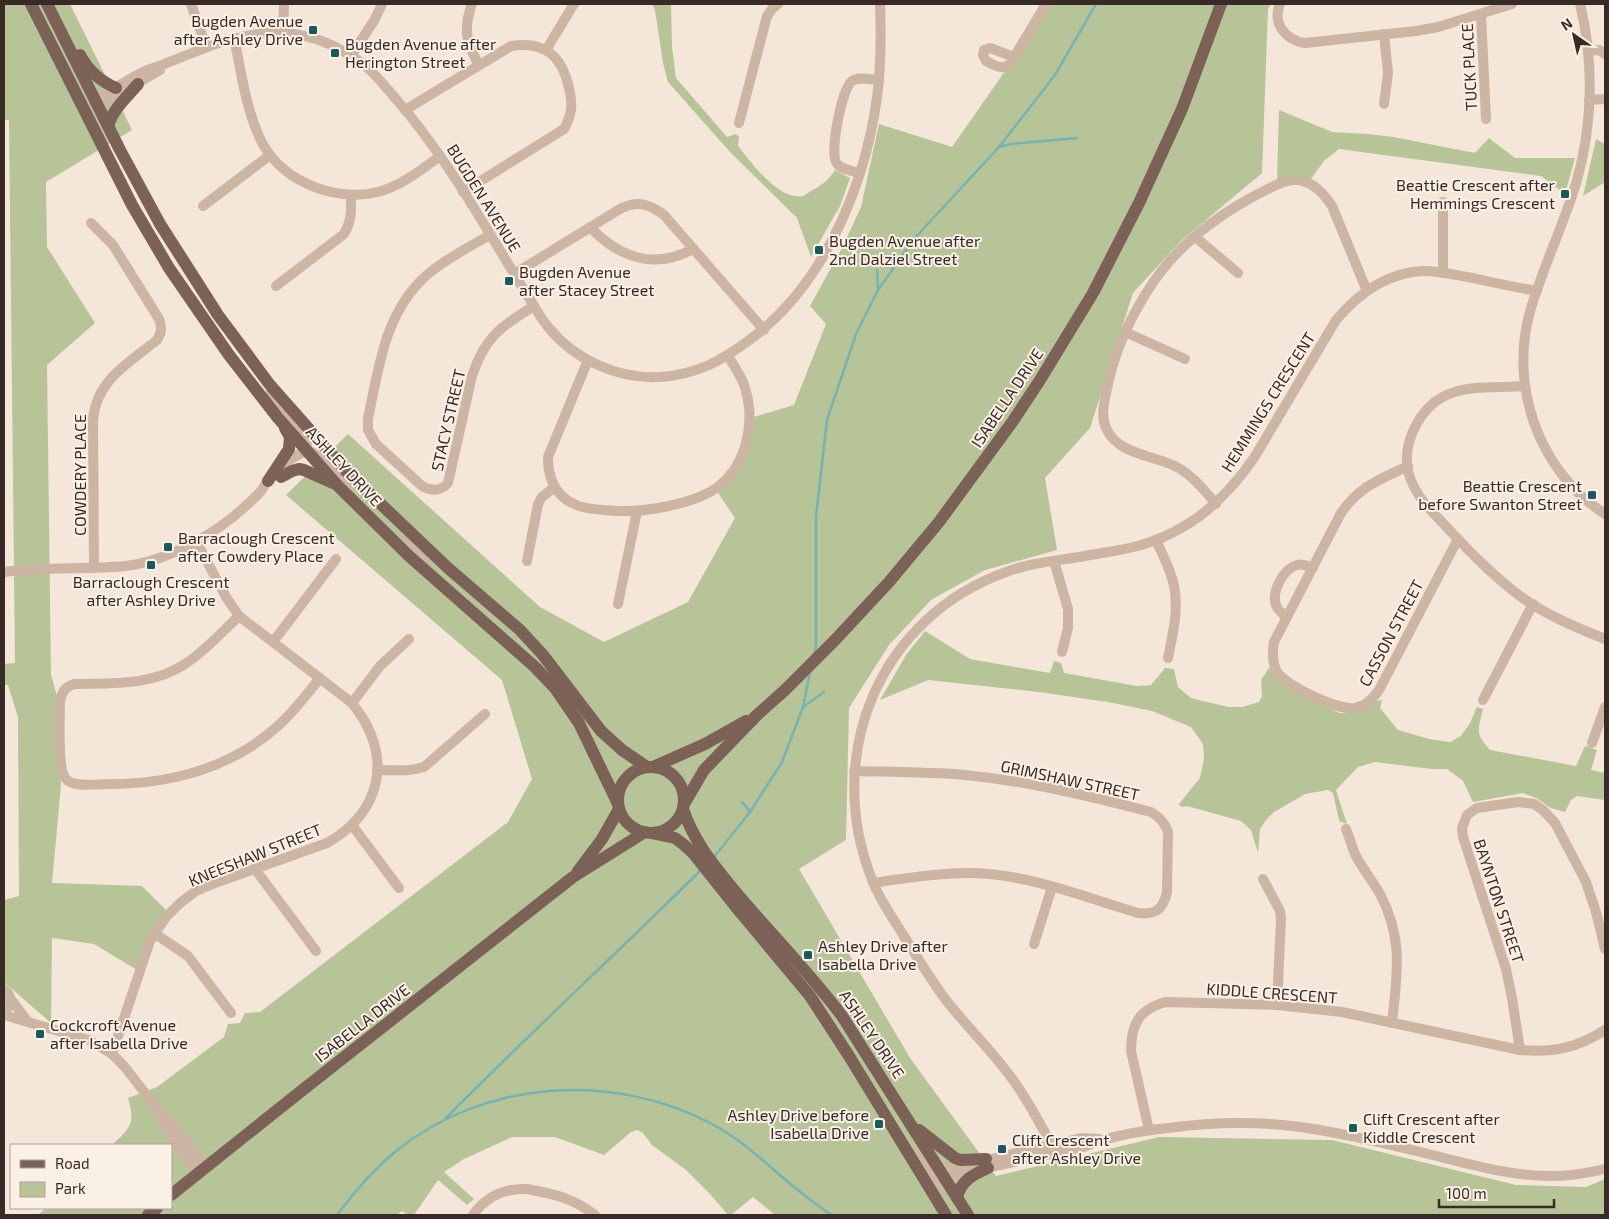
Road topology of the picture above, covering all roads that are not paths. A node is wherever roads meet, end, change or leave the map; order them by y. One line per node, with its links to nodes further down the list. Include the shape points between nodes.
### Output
1 (30, 4): 37 (main road, ASHLEY DRIVE)
2 (191, 4): 20 (street)
3 (284, 4): 17 (street)
4 (382, 4): 25 (street)
5 (472, 4): 28 (street, via 466,33)
6 (574, 4): 22 (street)
7 (880, 4): 29 (street, BUGDEN AVENUE)
8 (1046, 4): 26 (street)
9 (1215, 4): 21 (main road, ISABELLA DRIVE)
10 (1221, 4): 21 (main road, ISABELLA DRIVE)
11 (1280, 4): 18 (street, via 1278,22 1296,42)
12 (1512, 4): 16 (street)
13 (1580, 4): 23 (street)
14 (776, 5): 39 (street, via 767,16)
15 (49, 7): 31 (main road, via 60,18 89,68 106,84); 34 (main road, ASHLEY DRIVE)
16 (1481, 14): 18 (street, via 1438,27); 38 (street, TUCK PLACE)
17 (282, 33): 19 (street, BUGDEN AVENUE); 25 (street, BUGDEN AVENUE, via 309,37)
18 (1384, 34): 35 (street, via 1388,73)
19 (234, 38): 20 (street, BUGDEN AVENUE); 41 (street, via 251,114 258,136)
20 (206, 46): 27 (street, BUGDEN AVENUE)
21 (1205, 46): 101 (main road, ISABELLA DRIVE, via 1182,109 1139,203 1093,293 1040,380 939,522 889,582 835,640)
22 (546, 50): 28 (street, via 529,45 512,46); 44 (street, via 564,69 572,98 572,109 564,129)
23 (1588, 50): 24 (street, via 1599,50); 32 (street)
24 (1605, 54)
25 (351, 56): 36 (street, BUGDEN AVENUE, via 377,77)
26 (1014, 57)
27 (171, 62): 30 (street); 31 (street, BUGDEN AVENUE, via 145,71)
28 (479, 65): 36 (street)
29 (879, 80): 43 (street, BUGDEN AVENUE, via 872,128); 43 (street, via 861,78 851,81 840,110 835,160 842,167)
30 (138, 84): 34 (street); 40 (main road, via 114,111)
31 (116, 88): 34 (street, BUGDEN AVENUE)
32 (1589, 100): 33 (street); 58 (street, via 1579,171)
33 (1605, 100)
34 (96, 104): 37 (street, BUGDEN AVENUE); 40 (main road, ASHLEY DRIVE)
35 (1384, 104)
36 (405, 110): 42 (street, BUGDEN AVENUE)
37 (84, 111): 67 (main road, ASHLEY DRIVE, via 169,268 229,355)
38 (1486, 119)
39 (740, 123)
40 (108, 126): 60 (main road, ASHLEY DRIVE, via 137,184)
41 (270, 155): 45 (street, via 288,172 308,184 329,192); 47 (street)
42 (440, 156): 44 (street, BUGDEN AVENUE); 45 (street, via 395,186)
43 (860, 173): 61 (street, BUGDEN AVENUE, via 819,264 803,288)
44 (463, 192): 50 (street, BUGDEN AVENUE)
45 (351, 195): 56 (street, via 351,216 344,234)
46 (1443, 202): 53 (street)
47 (203, 206)
48 (91, 223): 83 (street, COWDERY PLACE, via 113,245 162,327 157,340 106,383 96,400 93,420)
49 (590, 227): 52 (street, via 614,247 642,258 669,259); 52 (street, via 629,204 644,204 664,216); 55 (street)
50 (490, 235): 55 (street, BUGDEN AVENUE); 59 (street, STACY STREET, via 429,273 415,287 392,321 385,341 368,430 376,444 422,486 435,490 448,483 472,376 484,346 506,324)
51 (1195, 237): 54 (street); 57 (street, via 1233,208 1266,190 1284,182 1303,181 1318,188 1332,206); 62 (street, via 1155,280)
52 (693, 249): 61 (street)
53 (1443, 272): 57 (street, HEMMINGS CRESCENT, via 1402,274); 58 (street, HEMMINGS CRESCENT)
54 (1238, 273)
55 (514, 274): 59 (street, BUGDEN AVENUE)
56 (276, 286)
57 (1367, 291): 74 (street, HEMMINGS CRESCENT, via 1336,320 1254,458)
58 (1537, 291): 66 (street, via 1525,334)
59 (534, 306): 65 (street, BUGDEN AVENUE, via 563,343)
60 (218, 315): 68 (street, via 237,351 308,441); 84 (main road, ASHLEY DRIVE, via 270,385 347,472)
61 (764, 330): 63 (street, BUGDEN AVENUE)
62 (1125, 332): 64 (street); 74 (street, via 1103,406 1107,430 1121,446 1189,475)
63 (728, 356): 65 (street, BUGDEN AVENUE, via 697,371 652,377 615,372); 75 (street, via 742,380 749,406 746,442 737,465 728,478 709,492 660,508)
64 (1185, 359)
65 (588, 360): 73 (street, via 548,457 550,478)
66 (1525, 386): 69 (street, via 1466,389 1438,399 1422,414 1415,427); 76 (street, via 1544,447 1569,482)
67 (278, 418): 68 (main road, ASHLEY DRIVE); 71 (main road, via 290,437 289,448)
68 (306, 450): 70 (street); 71 (street); 72 (main road, ASHLEY DRIVE); 84 (street, via 328,462 423,553)
69 (1408, 466): 77 (street, via 1418,495); 85 (street, CASSON STREET, via 1373,482 1350,500)
70 (281, 477): 71 (street, via 272,485); 72 (main road, via 299,469)
71 (265, 485): 79 (street, via 220,527)
72 (338, 486): 106 (main road, ASHLEY DRIVE, via 555,688 579,722)
73 (555, 487): 75 (street, via 565,499 578,506); 82 (street, via 542,496 538,504)
74 (1216, 504): 78 (street, HEMMINGS CRESCENT, via 1180,529)
75 (636, 511): 87 (street)
76 (1605, 514)
77 (1458, 539): 88 (street, via 1496,577); 90 (street, CASSON STREET, via 1379,690 1365,705 1345,708 1334,705 1280,676 1272,652)
78 (1156, 540): 81 (street, HEMMINGS CRESCENT); 95 (street, via 1175,592 1175,622)
79 (196, 541): 83 (street, via 179,550 128,566); 89 (street, KNEESHAW STREET, via 226,598)
80 (336, 559): 93 (street)
81 (1054, 561): 94 (street, via 1068,609 1068,628); 105 (street, HEMMINGS CRESCENT, via 1006,572 969,589 926,621 895,656 872,698 857,746)
82 (527, 562)
83 (94, 568): 86 (street)
84 (448, 568): 103 (main road, ASHLEY DRIVE, via 520,630 601,731 622,750)
85 (1313, 568): 90 (street, CASSON STREET); 90 (street, via 1295,565 1280,581 1275,602 1279,611)
86 (4, 572)
87 (618, 604)
88 (1532, 604): 91 (street, via 1579,629); 97 (street)
89 (240, 616): 93 (street, KNEESHAW STREET); 96 (street, via 201,652 170,673 133,682 74,684 65,688 60,701 61,768 65,779 74,784 146,783 210,768 270,733)
90 (1288, 617)
91 (1605, 638)
92 (409, 639): 98 (street, via 380,666)
93 (273, 642): 96 (street, KNEESHAW STREET)
94 (1062, 652)
95 (1168, 658)
96 (320, 678): 98 (street, KNEESHAW STREET)
97 (1483, 700)
98 (352, 703): 104 (street, KNEESHAW STREET, via 372,739)
99 (1605, 707): 102 (street)
100 (485, 714): 104 (street, via 424,767 403,771)
101 (757, 715): 103 (main road, ISABELLA DRIVE, via 705,744); 107 (main road, ISABELLA DRIVE, via 704,770)
102 (1592, 743)
103 (650, 767): 106 (main road, via 635,771 624,781 619,793); 107 (main road, via 664,769 676,778 683,791)
104 (377, 770): 108 (street, KNEESHAW STREET, via 370,801)
105 (854, 771): 115 (street, HEMMINGS CRESCENT, via 857,827); 117 (street, GRIMSHAW STREET, via 964,775 1036,785 1151,812 1166,825 1169,840 1168,892 1158,910 1138,913)
106 (619, 806): 110 (main road, via 629,824); 113 (main road, ISABELLA DRIVE, via 602,839)
107 (683, 807): 110 (main road, via 678,820 672,825 659,832); 111 (main road, ASHLEY DRIVE)
108 (352, 825): 112 (street, KNEESHAW STREET, via 327,843); 118 (street)
109 (1346, 829): 129 (street, via 1356,856 1380,893 1394,931 1398,961)
110 (648, 833): 111 (main road, ASHLEY DRIVE, via 675,838); 113 (main road, ISABELLA DRIVE)
111 (696, 850): 116 (main road, ASHLEY DRIVE)
112 (255, 868): 119 (street, KNEESHAW STREET, via 196,892 180,903); 122 (street)
113 (573, 877): 139 (main road, ISABELLA DRIVE)
114 (1263, 879): 125 (street, via 1280,911)
115 (873, 883): 117 (street, GRIMSHAW STREET, via 973,873 1011,877); 136 (street, HEMMINGS CRESCENT, via 934,984 1026,1098)
116 (724, 885): 133 (main road, ASHLEY DRIVE, via 810,996); 134 (main road, ASHLEY DRIVE, via 825,993)
117 (1052, 887): 120 (street)
118 (399, 888)
119 (154, 933): 127 (street, via 188,956); 132 (street, KNEESHAW STREET)
120 (1034, 944)
121 (1605, 949): 131 (street, BAYNTON STREET, via 1586,882 1555,823 1543,810 1534,804 1518,802 1477,808 1467,815 1462,828 1463,837 1506,969)
122 (316, 951)
123 (4, 989): 124 (street)
124 (10, 998): 126 (street); 128 (street)
125 (1277, 1005): 129 (street, KIDDLE CRESCENT, via 1342,1012); 135 (street, KIDDLE CRESCENT, via 1166,1002 1155,1004 1142,1013 1133,1027 1131,1051)
126 (4, 1013): 128 (street)
127 (231, 1013)
128 (28, 1022): 132 (street, via 89,1040)
129 (1392, 1023): 131 (street, KIDDLE CRESCENT)
130 (1605, 1030): 131 (street, KIDDLE CRESCENT, via 1593,1038 1558,1050)
131 (1520, 1050)
132 (112, 1054): 139 (street, via 152,1102 166,1128)
133 (889, 1123): 140 (street, via 930,1172); 143 (main road, ASHLEY DRIVE)
134 (911, 1124): 137 (main road, via 955,1158); 140 (main road, ASHLEY DRIVE)
135 (1149, 1130): 136 (street, via 1103,1139 1083,1147); 138 (street, via 1217,1124 1278,1125 1341,1134 1511,1173 1554,1176)
136 (1053, 1149): 137 (street)
137 (987, 1163): 140 (street); 142 (main road, via 962,1184)
138 (1605, 1169)
139 (202, 1170): 141 (main road, ISABELLA DRIVE)
140 (940, 1174): 142 (main road, ASHLEY DRIVE); 143 (street, via 936,1188)
141 (172, 1195)
142 (957, 1198): 146 (main road, ASHLEY DRIVE)
143 (944, 1213)
144 (473, 1215): 145 (street, via 494,1195 520,1188 569,1199)
145 (595, 1215)
146 (968, 1215)

